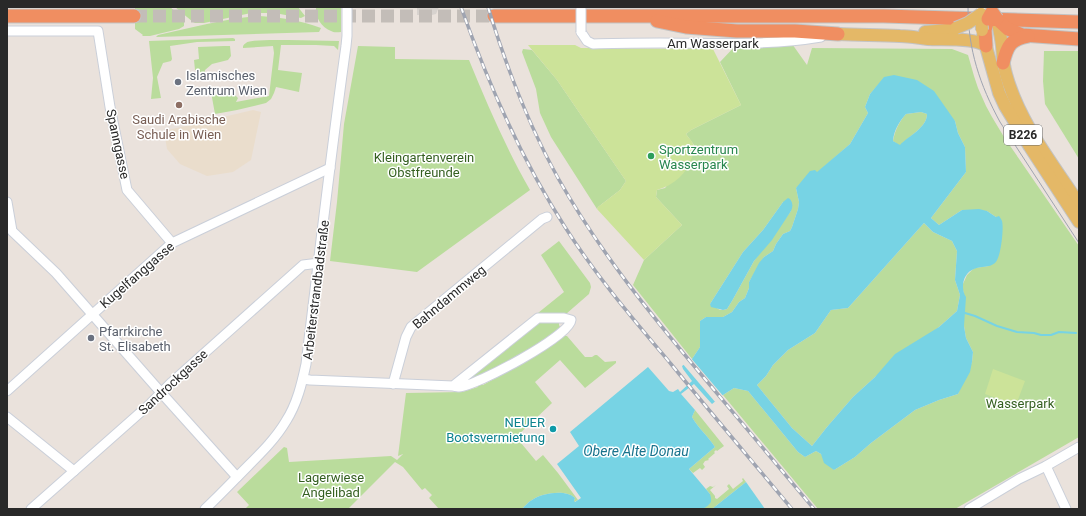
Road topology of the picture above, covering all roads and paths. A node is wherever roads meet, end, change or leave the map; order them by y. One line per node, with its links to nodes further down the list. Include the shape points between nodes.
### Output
1 (347, 7): 16 (street, Arbeiterstrandbadstraße, via 347,36)
2 (581, 7): 10 (street, Am Wasserpark, bridge, via 581,32 587,41 593,44 728,44 790,41)
3 (7, 16): 4 (highway)
4 (134, 16)
5 (494, 16): 6 (highway)
6 (632, 16): 8 (highway, via 884,16); 10 (highway, via 686,27)
7 (990, 16): 11 (main road, bridge, via 956,28); 12 (highway, via 1017,33); 14 (highway); 15 (main road, via 996,48)
8 (1079, 22)
9 (7, 31): 22 (street, Spanngasse, via 98,31 127,190)
10 (838, 34): 11 (main road)
11 (902, 36): 14 (main road, via 970,41)
12 (1028, 36): 13 (highway); 15 (highway, via 1012,42)
13 (1079, 39)
14 (986, 46): 20 (main road, B226, via 998,93)
15 (1003, 63): 18 (main road, B226, via 1010,88 1026,122)
16 (330, 168): 22 (street, Kugelfanggasse); 23 (street, Arbeiterstrandbadstraße)
17 (7, 202): 21 (street)
18 (1079, 204)
19 (546, 217): 26 (street, Bahndammweg, via 411,327)
20 (1079, 222)
21 (9, 233): 24 (street, via 56,273)
22 (172, 242): 24 (street, Kugelfanggasse)
23 (319, 264): 25 (street, Arbeiterstrandbadstraße); 29 (street, Sandrockgasse, via 303,265)
24 (92, 315): 28 (street, Kugelfanggasse); 29 (street)
25 (303, 379): 26 (street); 34 (street, Arbeiterstrandbadstraße, via 294,407 283,426)
26 (393, 384): 27 (street)
27 (453, 386): 27 (street, via 459,387 494,374 543,346 569,325 571,320 538,318)
28 (7, 391)
29 (161, 393): 33 (street, Sandrockgasse); 34 (street)
30 (7, 417): 33 (street)
31 (1079, 446): 32 (street)
32 (1046, 466): 37 (street); 38 (street)
33 (74, 471): 35 (street, Sandrockgasse)
34 (237, 477): 36 (street, Arbeiterstrandbadstraße)
35 (31, 509)
36 (205, 509)
37 (969, 509)
38 (1066, 509)

